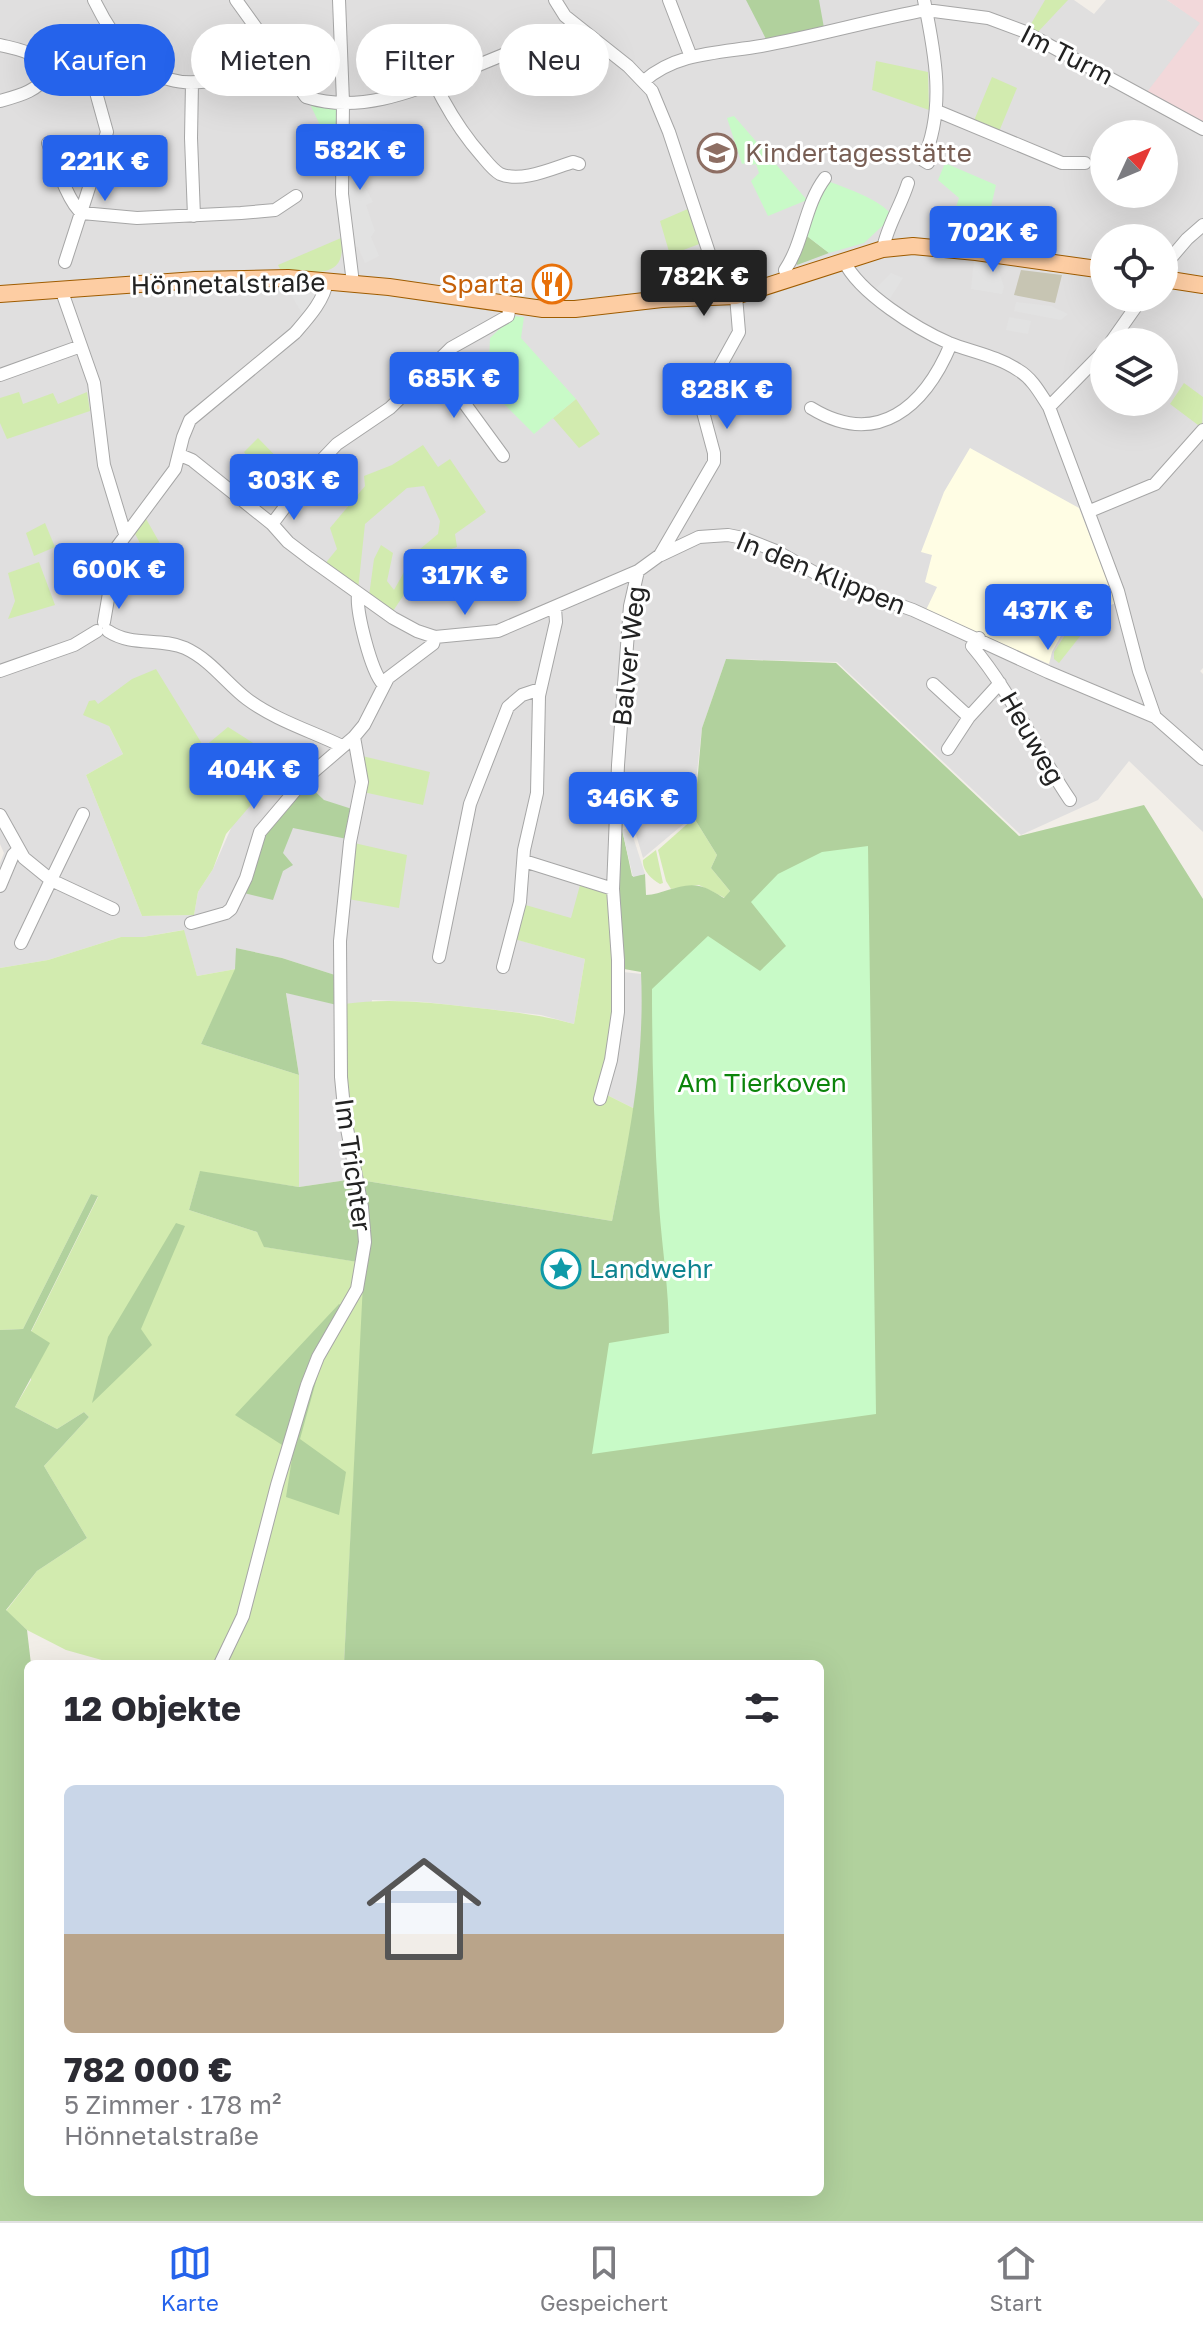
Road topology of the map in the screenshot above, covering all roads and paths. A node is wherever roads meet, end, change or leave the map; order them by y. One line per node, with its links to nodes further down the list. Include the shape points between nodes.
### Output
1 (94, 0): 8 (street)
2 (236, 0): 9 (street)
3 (339, 0): 22 (street)
4 (555, 0): 7 (street)
5 (669, 0): 12 (street)
6 (925, 5): 12 (street, Im Turm, via 761,46); 23 (street, via 936,65); 24 (street, Im Turm, via 1023,31)
7 (573, 23): 13 (street); 14 (street)
8 (106, 24)
9 (253, 24)
10 (0, 45): 11 (street)
11 (24, 53)
12 (691, 57): 14 (street, Im Turm, via 656,70)
13 (483, 64)
14 (644, 81): 47 (street, Balver Weg, via 659,104)
15 (24, 95): 21 (street)
16 (97, 96): 32 (street, via 107,132)
17 (192, 96): 33 (street)
18 (305, 96): 22 (street)
19 (400, 96): 22 (street)
20 (440, 96): 28 (street, via 459,128 501,174)
21 (0, 101)
22 (343, 102): 43 (street, via 342,194)
23 (937, 111): 26 (street, via 923,160); 27 (street, via 1062,163)
24 (1203, 129)
25 (48, 143): 32 (street)
26 (928, 163)
27 (1085, 163)
28 (579, 164)
29 (825, 178): 40 (street, via 806,212 794,257 785,270)
30 (908, 183): 35 (street)
31 (296, 196): 33 (street, via 275,210)
32 (82, 213): 33 (street); 38 (street)
33 (194, 216)
34 (1203, 225): 36 (street)
35 (883, 249): 37 (main road, Hönnetalstraße); 39 (main road, Hönnetalstraße, via 913,246)
36 (1178, 250)
37 (844, 261): 40 (main road, Hönnetalstraße); 49 (street, via 889,307)
38 (65, 262)
39 (1090, 268)
40 (788, 279): 47 (main road, Hönnetalstraße)
41 (327, 281): 43 (main road, Hönnetalstraße); 45 (main road, Hönnetalstraße, via 248,278); 57 (street, via 326,291 295,333 190,420)
42 (1178, 281): 44 (main road)
43 (353, 283): 48 (main road, Hönnetalstraße)
44 (1203, 285)
45 (61, 289): 46 (main road, Hönnetalstraße); 50 (street)
46 (0, 294)
47 (730, 297): 48 (main road, Hönnetalstraße, via 575,309); 62 (street, Balver Weg, via 739,332 703,397 714,462)
48 (510, 306): 51 (street, via 508,316)
49 (951, 344): 54 (street, via 1018,370); 55 (street, via 928,389 887,419 858,425)
50 (81, 346): 53 (street); 61 (street, via 94,383 104,465)
51 (435, 363): 58 (street); 60 (street, via 390,408 337,444)
52 (1090, 365): 54 (street)
53 (0, 375)
54 (1049, 407): 59 (street)
55 (811, 408)
56 (1203, 430): 59 (street, via 1155,484)
57 (180, 455): 60 (street); 61 (street)
58 (503, 456)
59 (1090, 511): 75 (street)
60 (272, 524): 64 (street)
61 (125, 534): 66 (street, via 117,547)
62 (660, 555): 63 (street, Balver Weg); 68 (street, In den Klippen, via 699,537 743,538 826,579)
63 (638, 571): 65 (street); 87 (street, Balver Weg, via 630,606)
64 (358, 594): 67 (street); 71 (street, via 371,656)
65 (555, 608): 67 (street, via 498,631); 73 (street)
66 (103, 628): 69 (street, via 74,645); 77 (street, via 135,642 188,650 247,699)
67 (435, 637): 71 (street)
68 (979, 638): 70 (street, Heuweg, via 972,646); 75 (street, In den Klippen)
69 (0, 671)
70 (1000, 683): 74 (street); 80 (street, Heuweg)
71 (383, 684): 76 (street)
72 (933, 684): 74 (street)
73 (540, 689): 84 (street, via 538,789); 91 (street, via 517,697 508,707 470,804)
74 (969, 717): 78 (street)
75 (1155, 717): 79 (street)
76 (354, 737): 77 (street); 94 (street, Im Trichter, via 362,782 340,941 341,1077 365,1242 357,1289 307,1385 243,1616)
77 (342, 746): 89 (street, via 305,779 260,832 231,909)
78 (948, 749)
79 (1203, 759)
80 (1070, 800)
81 (83, 814): 85 (street)
82 (0, 815): 83 (street)
83 (18, 850): 85 (street); 86 (street)
84 (524, 861): 87 (street); 92 (street, via 520,902)
85 (51, 880): 88 (street); 90 (street)
86 (0, 886)
87 (613, 889): 93 (street, Balver Weg, via 618,1012)
88 (113, 909)
89 (191, 923)
90 (21, 943)
91 (439, 957)
92 (503, 967)
93 (600, 1099)
94 (222, 1660)

